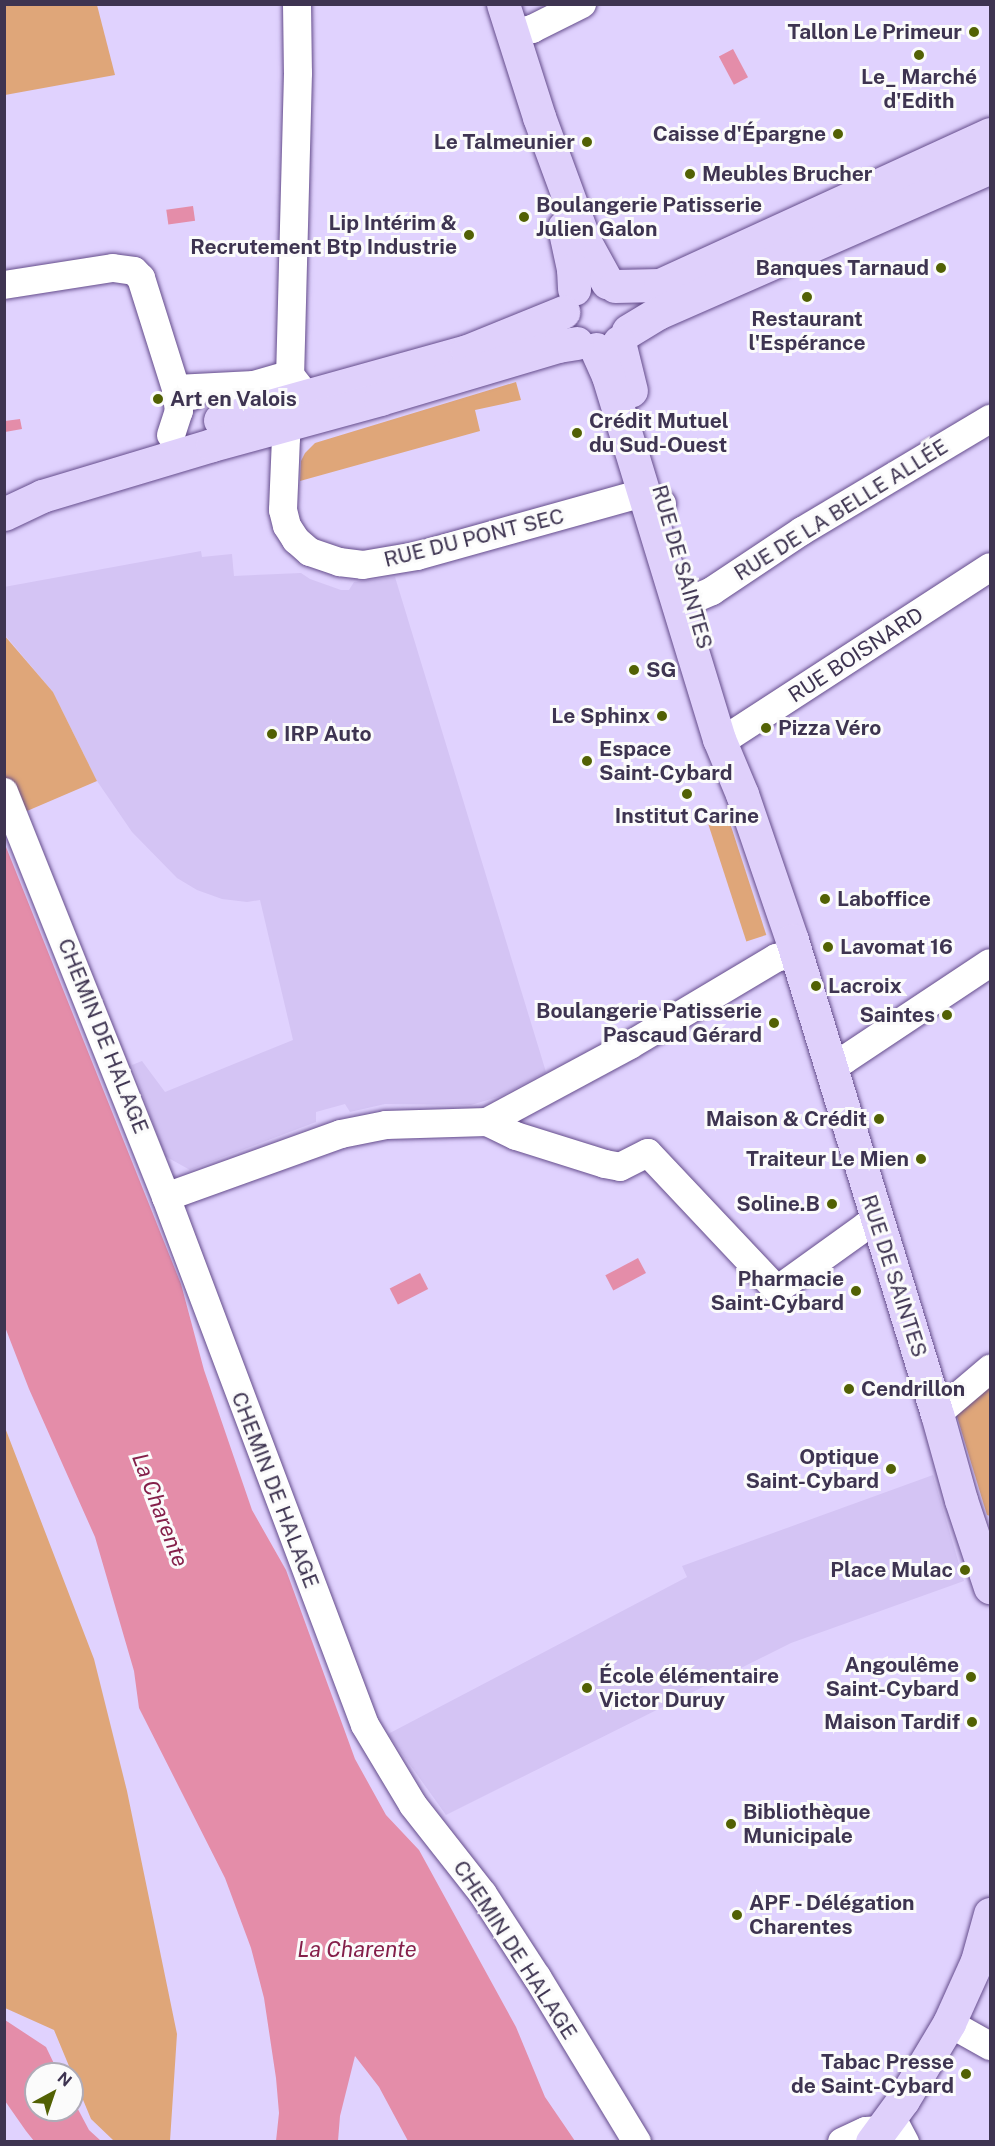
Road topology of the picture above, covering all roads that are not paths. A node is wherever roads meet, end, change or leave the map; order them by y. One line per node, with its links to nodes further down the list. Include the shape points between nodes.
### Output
1 (297, 4): 11 (street)
2 (582, 4): 3 (street, via 532,29)
3 (507, 19): 4 (main road)
4 (539, 117): 7 (main road, via 585,242); 9 (main road, via 571,258)
5 (990, 134): 7 (main road, via 660,285)
6 (990, 167): 10 (main road, via 658,313)
7 (611, 284): 9 (main road, via 585,283); 10 (main road, via 623,293 631,311)
8 (4, 285): 12 (street, via 113,268 134,271 141,278)
9 (568, 300): 10 (main road, via 566,329); 11 (main road, via 467,351)
10 (605, 341): 15 (main road, via 558,346); 18 (main road, RUE DE SAINTES, via 624,372 643,425)
11 (298, 385): 12 (street); 13 (main road)
12 (176, 389): 13 (street); 16 (street, via 179,411)
13 (236, 415): 16 (main road)
14 (990, 418): 21 (street, RUE DE LA BELLE ALLÉE, via 802,531 712,591)
15 (282, 426): 18 (street, RUE DU PONT SEC, via 287,526 310,552 339,562 363,565 399,560); 19 (main road, via 42,496)
16 (171, 435): 17 (main road)
17 (4, 491)
18 (653, 500): 21 (main road, RUE DE SAINTES, via 687,581); 22 (main road, RUE DE SAINTES)
19 (4, 514)
20 (990, 567): 22 (street, RUE BOISNARD)
21 (691, 600): 22 (main road, RUE DE SAINTES)
22 (724, 737): 24 (main road, RUE DE SAINTES)
23 (4, 792): 28 (street, CHEMIN DE HALAGE)
24 (795, 953): 26 (main road, RUE DE SAINTES); 27 (street, via 776,958 630,1045)
25 (990, 963): 26 (street, via 844,1060)
26 (828, 1065): 29 (main road, RUE DE SAINTES)
27 (486, 1122): 28 (street, via 386,1125 341,1134); 29 (street, via 516,1136 620,1167 648,1154 777,1290 866,1226)
28 (166, 1197): 37 (street, CHEMIN DE HALAGE, via 365,1725 413,1805 489,1903)
29 (877, 1224): 31 (main road, RUE DE SAINTES)
30 (990, 1369): 31 (street)
31 (937, 1414): 32 (main road, RUE DE SAINTES)
32 (990, 1587)
33 (990, 1914): 34 (main road, via 977,1961)
34 (949, 2023): 35 (street); 36 (main road)
35 (990, 2046)
36 (887, 2132): 38 (street, via 866,2131)
37 (637, 2142)
38 (842, 2142)

